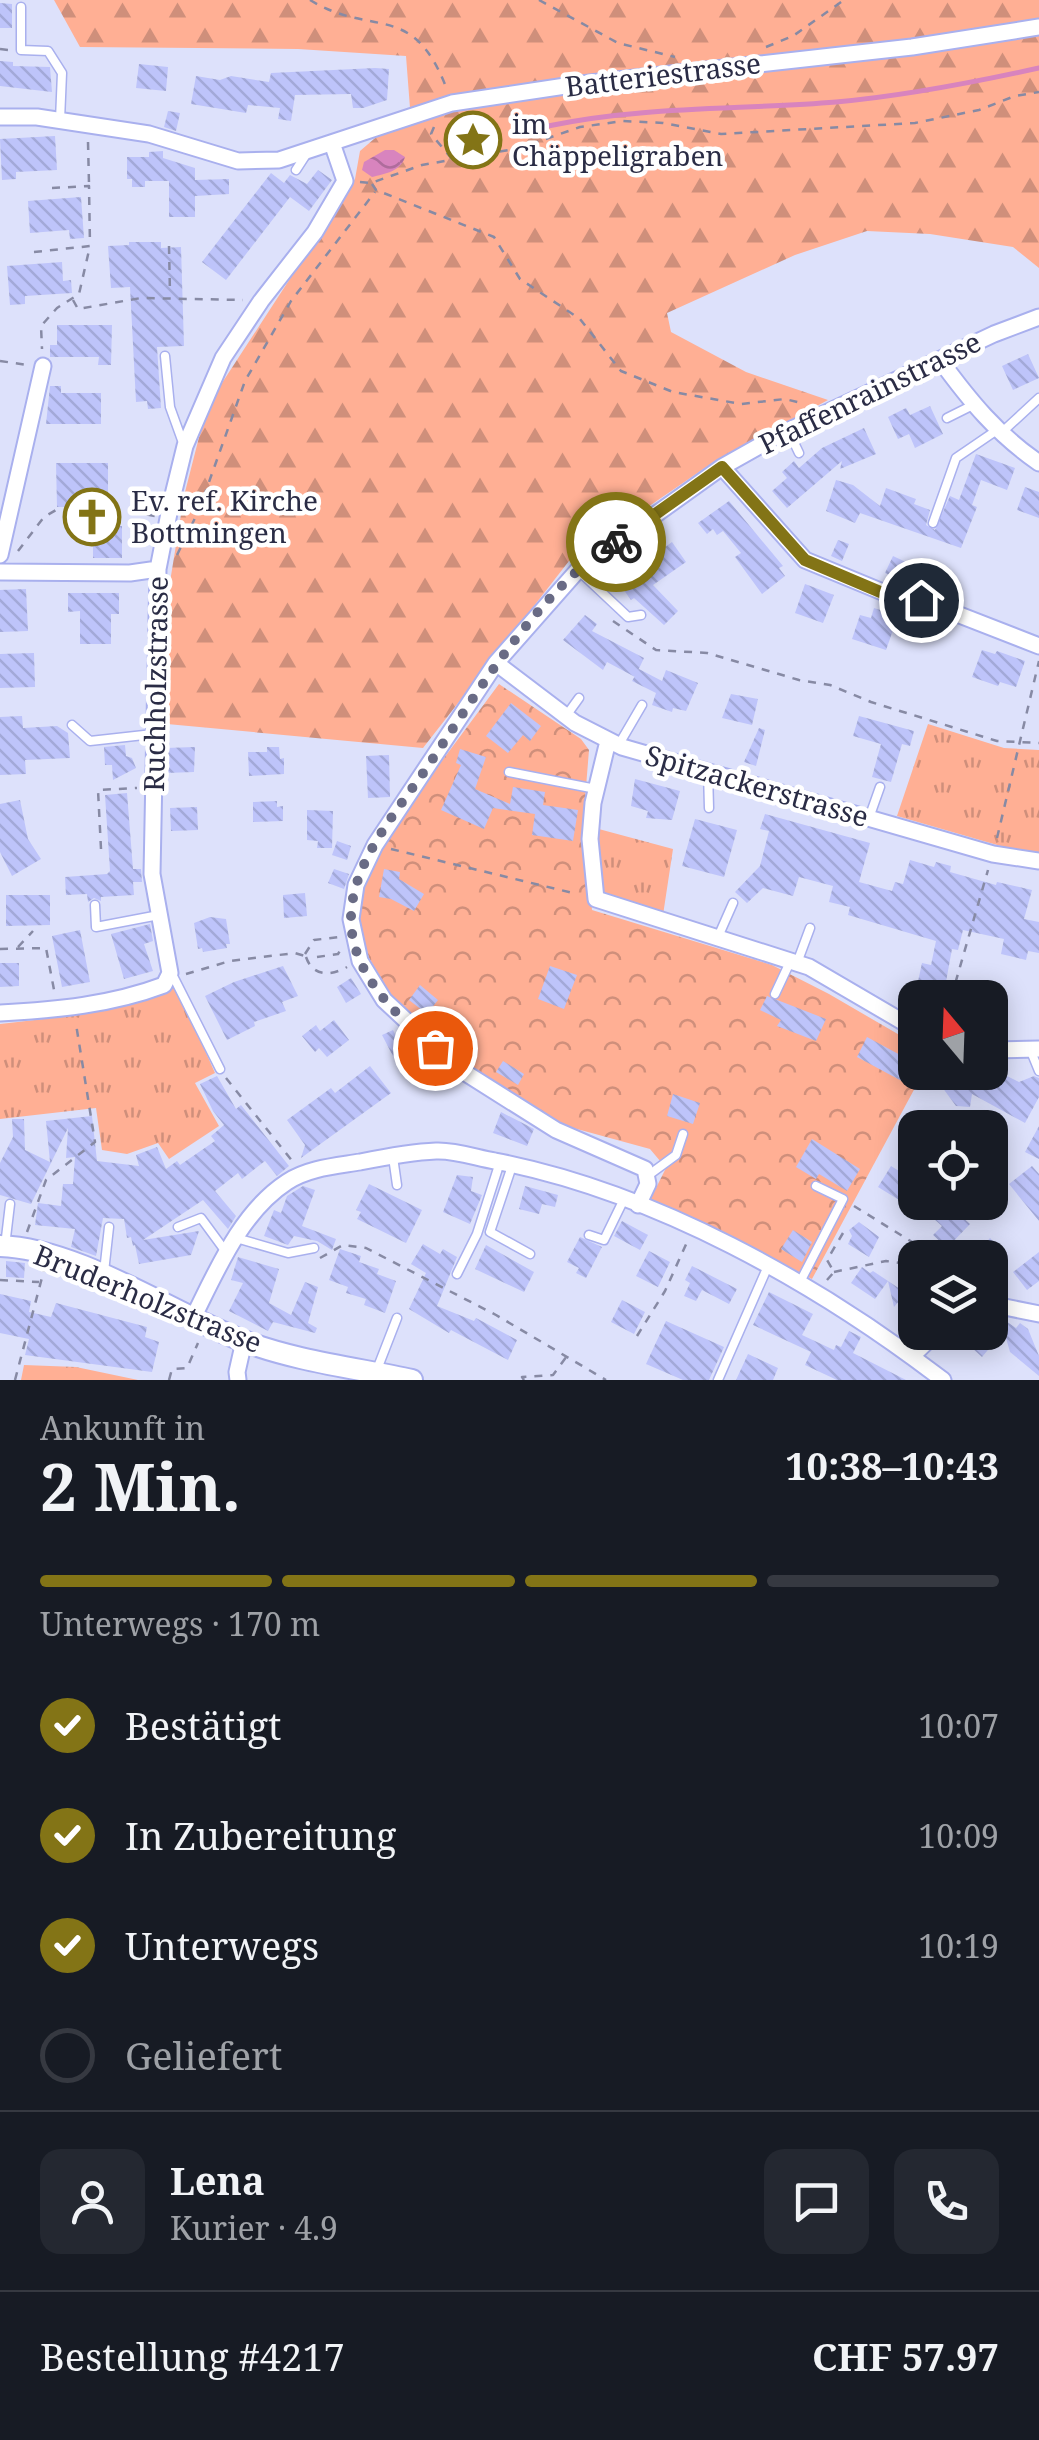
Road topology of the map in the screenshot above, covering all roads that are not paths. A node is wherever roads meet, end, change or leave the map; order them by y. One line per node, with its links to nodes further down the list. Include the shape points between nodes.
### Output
1 (21, 7): 4 (lane, via 21,50 48,52 62,74)
2 (1039, 27): 5 (street, Batteriestrasse, via 452,103)
3 (0, 117): 4 (street, Batteriestrasse)
4 (60, 120): 6 (street, Batteriestrasse, via 149,134 238,161)
5 (332, 143): 6 (street, Batteriestrasse); 17 (street, Ruchholzstrasse, via 346,181 223,358)
6 (309, 151): 7 (lane)
7 (296, 170)
8 (1039, 317): 10 (street, Pfaffenrainstrasse)
9 (165, 356): 17 (lane, via 170,406)
10 (940, 360): 13 (street); 15 (street, Pfaffenrainstrasse)
11 (43, 366): 21 (street)
12 (1039, 398): 16 (lane)
13 (973, 405): 14 (lane); 16 (street)
14 (947, 418)
15 (788, 430): 18 (lane); 20 (street, Pfaffenrainstrasse)
16 (998, 432): 19 (street); 22 (lane, via 956,458)
17 (184, 446): 24 (street, Ruchholzstrasse)
18 (799, 453)
19 (1039, 463)
20 (722, 467): 25 (street, Pfaffenrainstrasse); 28 (street, via 805,560)
21 (6, 502): 23 (street)
22 (933, 523)
23 (5, 555)
24 (158, 569): 26 (street); 34 (street, Ruchholzstrasse)
25 (578, 570): 27 (lane, via 628,617); 29 (street, Pfaffenrainstrasse)
26 (0, 572)
27 (641, 615)
28 (1039, 646)
29 (496, 663): 32 (street, Spitzackerstrasse); 60 (street, Pfaffenrainstrasse, via 375,845 356,885 351,919 360,961 384,1000 456,1067 556,1130 635,1162)
30 (579, 698): 32 (lane)
31 (642, 705): 35 (lane)
32 (566, 716): 35 (street, Spitzackerstrasse)
33 (72, 725): 34 (lane, via 90,741)
34 (153, 734): 45 (street, Ruchholzstrasse, via 152,874)
35 (613, 743): 37 (street, Spitzackerstrasse); 39 (street)
36 (509, 772): 39 (lane)
37 (708, 772): 40 (lane); 41 (street, Spitzackerstrasse)
38 (880, 788): 41 (lane)
39 (596, 789): 47 (street, via 590,839 596,899)
40 (709, 808)
41 (869, 818): 42 (street, Spitzackerstrasse)
42 (1039, 861)
43 (732, 903): 47 (lane)
44 (95, 906): 45 (lane, via 96,927)
45 (159, 914): 49 (street, Ruchholzstrasse)
46 (810, 928): 48 (lane)
47 (718, 937): 48 (street)
48 (794, 962): 50 (lane); 52 (street)
49 (170, 970): 51 (street, via 164,985 139,994); 55 (lane)
50 (775, 994)
51 (0, 1013)
52 (898, 1019)
53 (1034, 1049): 54 (street); 56 (lane)
54 (1008, 1050)
55 (220, 1068)
56 (1039, 1071)
57 (683, 1134): 60 (lane, via 676,1155)
58 (393, 1157): 59 (street, via 439,1150); 61 (lane); 68 (street, via 320,1168 289,1180)
59 (507, 1164): 63 (street); 72 (lane, via 490,1232); 74 (lane)
60 (646, 1177): 63 (street, via 648,1184)
61 (397, 1185)
62 (816, 1186): 76 (lane, via 843,1199)
63 (631, 1202): 67 (lane, via 604,1240); 73 (street)
64 (10, 1204): 69 (lane)
65 (109, 1227): 75 (lane)
66 (178, 1227): 71 (lane, via 202,1218)
67 (590, 1236)
68 (235, 1238): 70 (lane, via 288,1252); 71 (street)
69 (2, 1246): 75 (main road, Bruderholzstrasse, via 49,1254)
70 (314, 1248)
71 (226, 1252): 80 (street)
72 (530, 1254)
73 (768, 1266): 76 (street); 87 (lane)
74 (457, 1274)
75 (104, 1278): 80 (main road, Bruderholzstrasse)
76 (799, 1284): 83 (street)
77 (1008, 1308): 78 (street)
78 (1039, 1314)
79 (396, 1318): 84 (lane)
80 (200, 1321): 81 (main road, Bruderholzstrasse)
81 (244, 1341): 84 (main road, Bruderholzstrasse); 85 (street)
82 (918, 1350): 83 (street)
83 (912, 1356): 88 (street)
84 (376, 1372): 86 (main road, Bruderholzstrasse)
85 (238, 1380)
86 (412, 1380)
87 (718, 1380)
88 (943, 1380)

